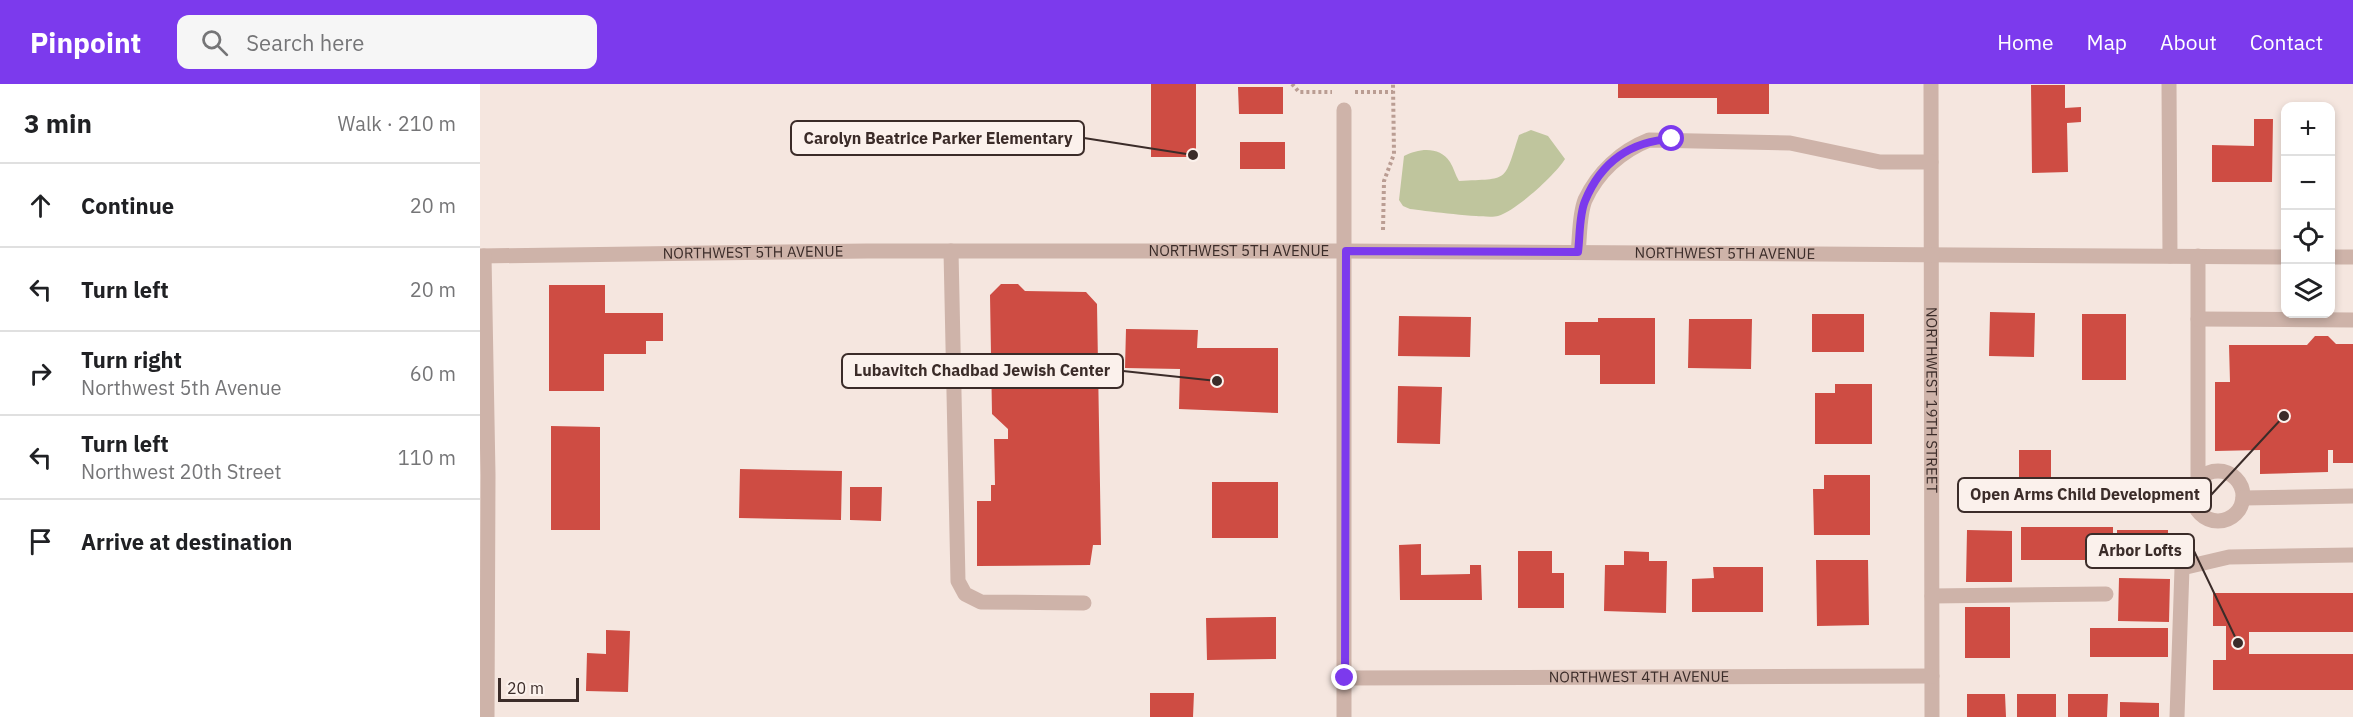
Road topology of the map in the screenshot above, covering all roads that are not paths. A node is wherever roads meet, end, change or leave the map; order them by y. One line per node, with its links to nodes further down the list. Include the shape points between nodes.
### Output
1 (1932, 84): 4 (street, NORTHWEST 19TH STREET)
2 (2169, 84): 10 (street)
3 (1344, 110): 6 (street)
4 (1931, 162): 7 (street, via 1880,162 1790,143 1649,140 1630,147 1604,170 1585,202); 8 (street, NORTHWEST 19TH STREET)
5 (951, 251): 6 (street, NORTHWEST 5TH AVENUE); 9 (street, NORTHWEST 5TH AVENUE); 24 (street, via 958,582 965,594 981,602)
6 (1346, 251): 7 (street, NORTHWEST 5TH AVENUE); 26 (street)
7 (1578, 252): 8 (street, NORTHWEST 5TH AVENUE)
8 (1931, 254): 10 (street, NORTHWEST 5TH AVENUE); 23 (street, NORTHWEST 19TH STREET)
9 (482, 256): 17 (street)
10 (2170, 256): 11 (street, NORTHWEST 5TH AVENUE)
11 (2198, 256): 12 (street, NORTHWEST 5TH AVENUE); 15 (street)
12 (2281, 257)
13 (2335, 257): 14 (street)
14 (2353, 257)
15 (2198, 318): 16 (street); 18 (street)
16 (2353, 320)
17 (484, 476): 27 (street)
18 (2198, 481): 20 (street, via 2212,472 2228,473 2240,484); 20 (street, via 2194,505 2212,521 2235,514)
19 (2353, 496): 20 (street)
20 (2243, 498)
21 (2353, 555): 30 (street, via 2229,557 2182,568)
22 (2106, 594): 23 (street)
23 (1932, 596): 25 (street, NORTHWEST 19TH STREET)
24 (1084, 603)
25 (1932, 676): 26 (street, NORTHWEST 4TH AVENUE); 29 (street, NORTHWEST 19TH STREET)
26 (1345, 678): 28 (street)
27 (487, 717)
28 (1344, 717)
29 (1932, 717)
30 (2177, 717)

